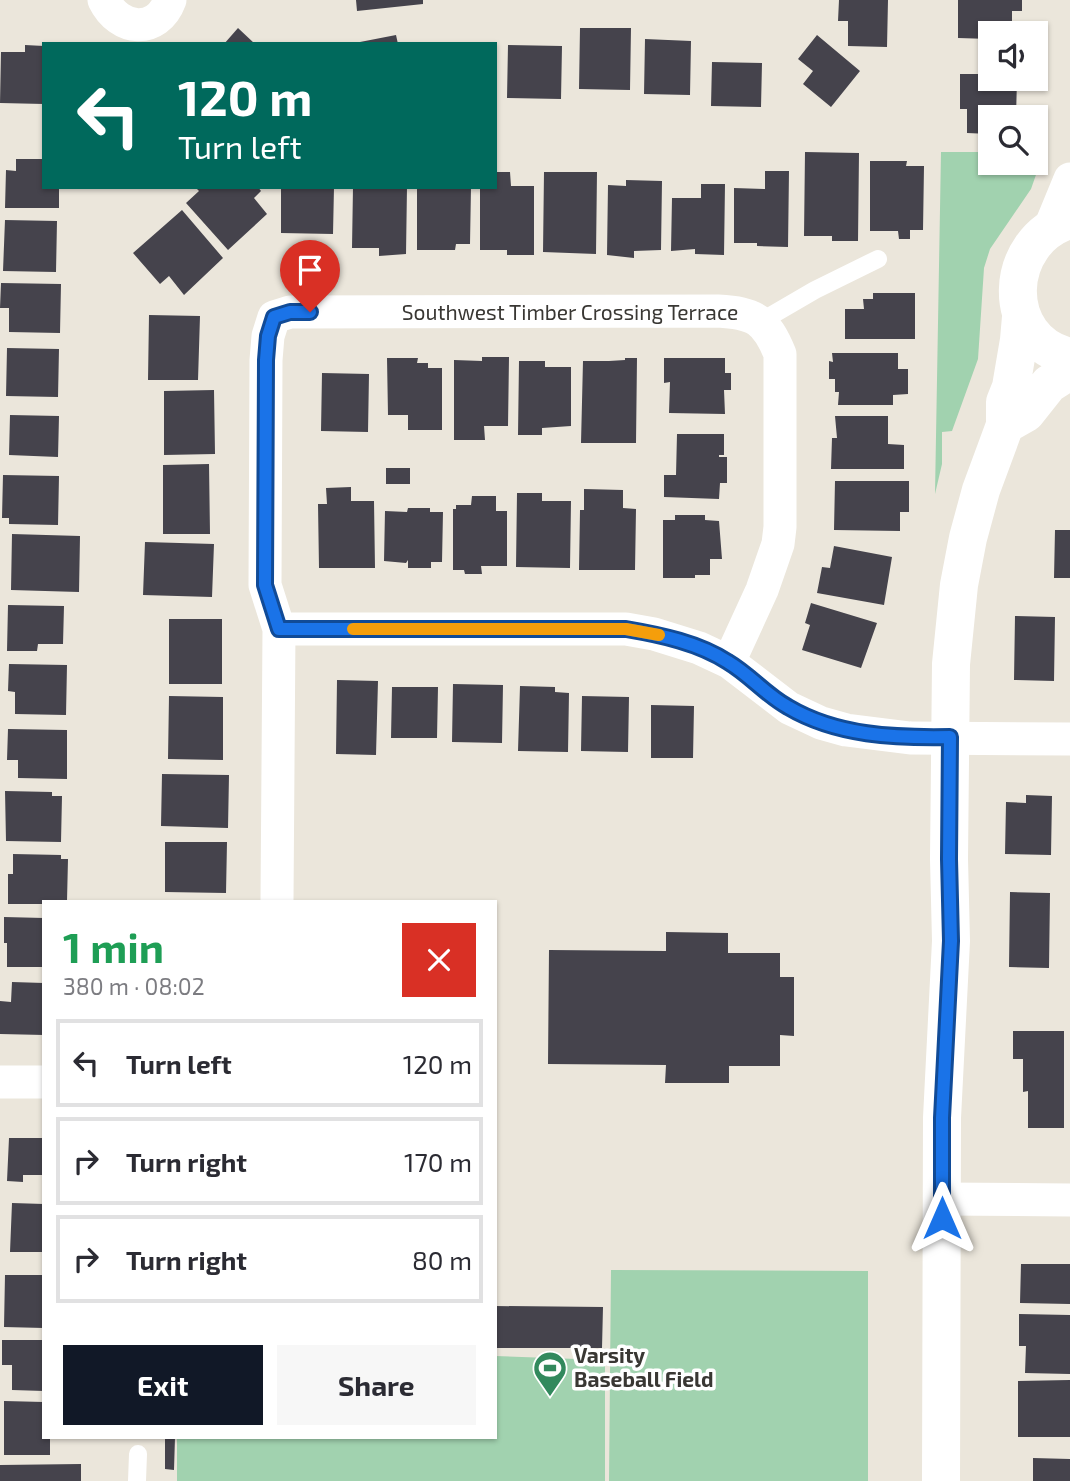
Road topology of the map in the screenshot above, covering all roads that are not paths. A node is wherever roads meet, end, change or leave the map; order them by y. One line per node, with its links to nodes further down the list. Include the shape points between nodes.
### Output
1 (104, 0): 2 (street, via 110,12 134,25 158,19)
2 (170, 0)
3 (1070, 179): 4 (street)
4 (1059, 225): 6 (main road, via 1033,245 1021,268 1017,294)
5 (877, 259): 7 (lane)
6 (1021, 317): 8 (main road, via 1031,334); 10 (main road)
7 (760, 322): 11 (street, Southwest Timber Crossing Terrace, via 751,314 719,311 290,312 274,317 266,360 265,585); 12 (street, Southwest Timber Crossing Terrace, via 780,354 780,527 773,562)
8 (1070, 357)
9 (1070, 370): 10 (main road, via 1049,384 1026,413)
10 (1004, 425): 13 (main road, via 981,490 959,585)
11 (279, 629): 12 (street, via 626,629 673,639); 15 (street)
12 (729, 662): 13 (street, via 789,708 821,723 910,738)
13 (950, 737): 14 (street); 18 (main road, via 951,941)
14 (1070, 739)
15 (277, 900)
16 (0, 1082): 17 (street)
17 (42, 1082)
18 (942, 1199): 19 (street); 22 (main road)
19 (1070, 1200)
20 (138, 1454): 21 (lane)
21 (137, 1481)
22 (942, 1481)

